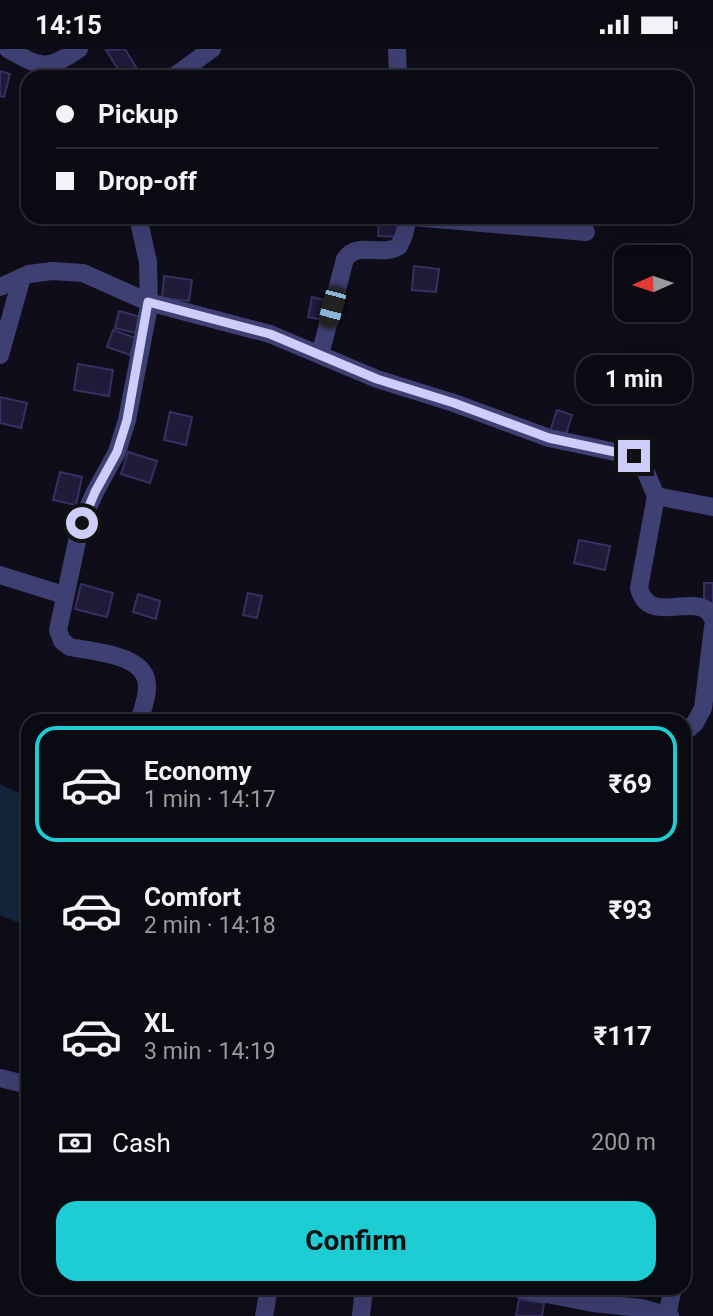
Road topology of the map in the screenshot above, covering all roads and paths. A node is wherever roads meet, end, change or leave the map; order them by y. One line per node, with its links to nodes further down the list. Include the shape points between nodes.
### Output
1 (8, 49): 2 (street, via 38,65 50,65)
2 (79, 49)
3 (212, 49): 5 (street)
4 (397, 49): 6 (street)
5 (183, 70)
6 (398, 70)
7 (141, 224): 13 (street, via 148,262)
8 (408, 224): 15 (street, via 398,246 386,251 356,249 345,259)
9 (492, 224): 10 (street)
10 (586, 232)
11 (22, 277): 12 (street); 13 (street, via 52,271 83,273); 14 (street)
12 (0, 287)
13 (148, 302): 15 (street, via 270,334); 19 (street, via 127,420 117,452 82,523)
14 (0, 355)
15 (320, 355): 16 (street, via 549,438 634,456 642,463)
16 (656, 496): 17 (street); 20 (street, via 639,588 642,599 662,607 702,606)
17 (713, 507)
18 (0, 575): 19 (street)
19 (64, 595): 22 (street, via 58,630 62,641 140,667 147,688)
20 (713, 619)
21 (713, 627): 23 (street, via 703,708)
22 (141, 714)
23 (691, 727)
24 (0, 1078): 25 (street)
25 (21, 1082)
26 (268, 1295): 31 (street)
27 (363, 1295): 32 (street)
28 (551, 1295): 30 (street)
29 (672, 1295): 30 (street)
30 (668, 1315)
31 (264, 1316)
32 (361, 1316)

